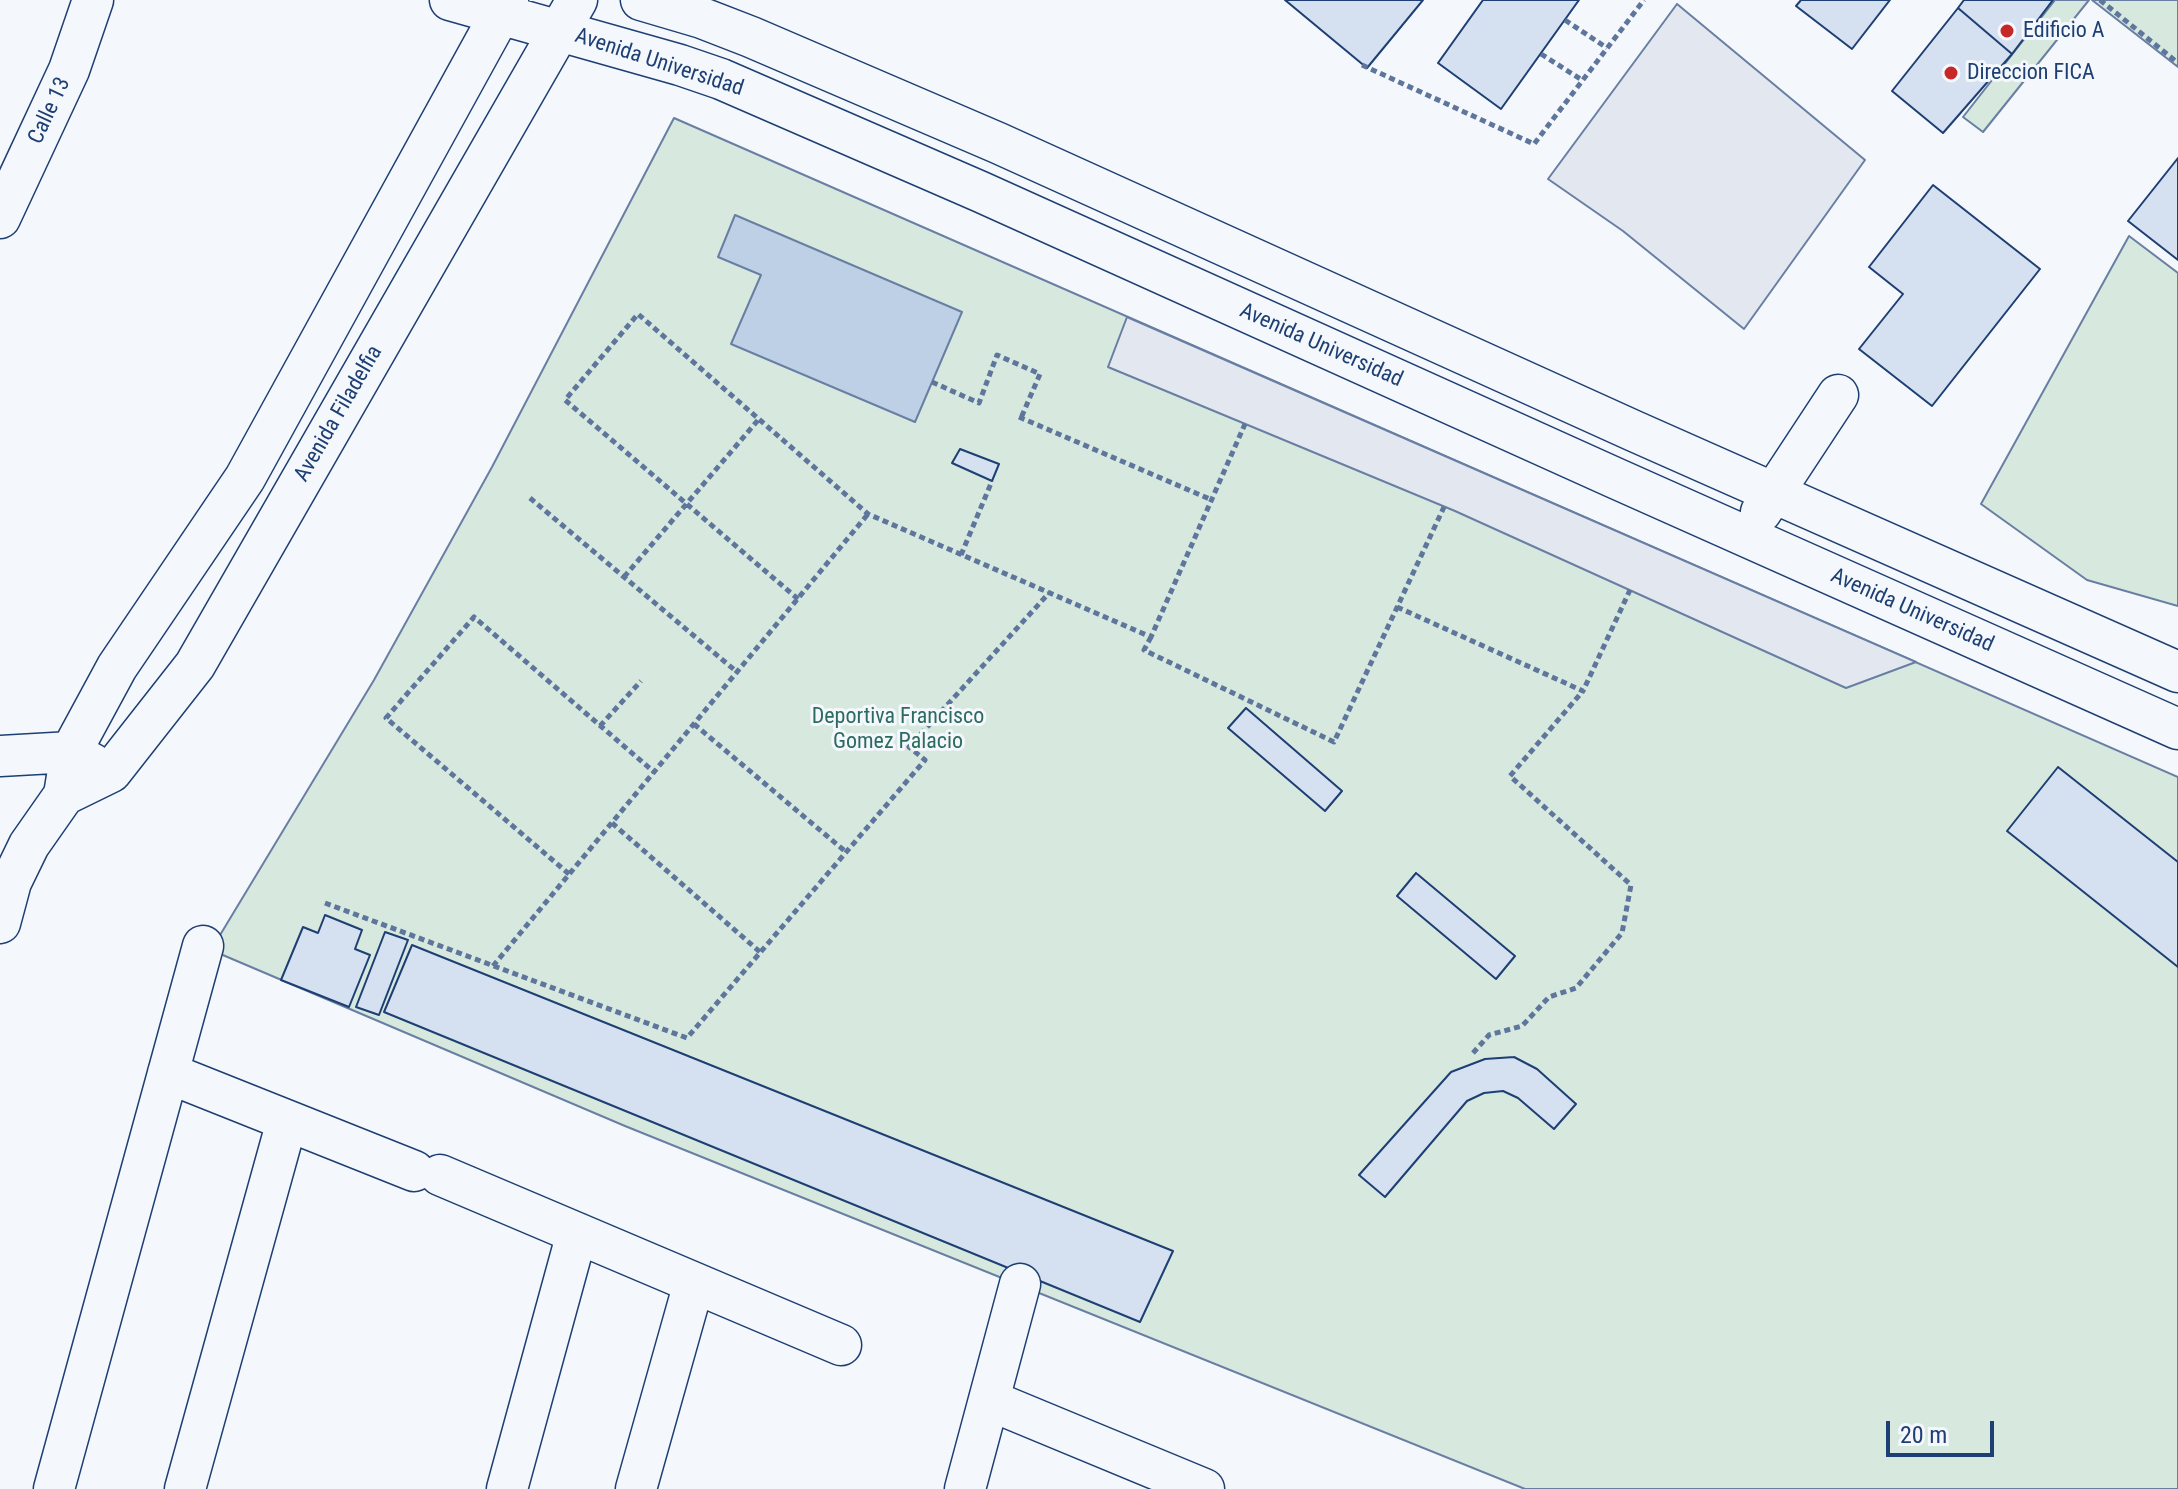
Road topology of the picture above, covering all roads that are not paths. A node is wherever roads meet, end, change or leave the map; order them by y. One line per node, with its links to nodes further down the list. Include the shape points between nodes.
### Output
1 (93, 0): 8 (street, Calle 13, via 69,70)
2 (450, 0): 4 (street, Avenida Universidad)
3 (641, 0): 6 (street, via 751,37)
4 (504, 7): 5 (street, Avenida Universidad); 16 (street, Avenida Filadelfia, via 245,478 117,667)
5 (568, 15): 7 (street, Avenida Universidad); 18 (street, Avenida Filadelfia, via 195,665)
6 (998, 143): 7 (street); 10 (street)
7 (981, 192): 11 (street, Avenida Universidad)
8 (0, 218)
9 (1838, 395): 12 (street)
10 (1634, 431): 11 (street); 12 (street)
11 (1615, 478): 13 (street, Avenida Universidad)
12 (1773, 491): 13 (street); 14 (street)
13 (1746, 537): 15 (street, Avenida Universidad)
14 (2178, 672)
15 (2178, 729)
16 (71, 752): 17 (street); 18 (street); 19 (street, Avenida Filadelfia)
17 (0, 756)
18 (111, 772): 19 (street, Avenida Filadelfia)
19 (64, 795): 20 (street, Avenida Filadelfia, via 29,845)
20 (0, 923)
21 (203, 946): 22 (street)
22 (168, 1073): 23 (street); 30 (street)
23 (287, 1121): 24 (street); 31 (street)
24 (577, 1233): 25 (street); 32 (street)
25 (694, 1283): 27 (street); 33 (street)
26 (1020, 1284): 28 (street)
27 (841, 1345)
28 (989, 1400): 29 (street); 34 (street)
29 (1122, 1474): 35 (street)
30 (54, 1489)
31 (185, 1489)
32 (507, 1489)
33 (636, 1489)
34 (965, 1489)
35 (1204, 1489)

